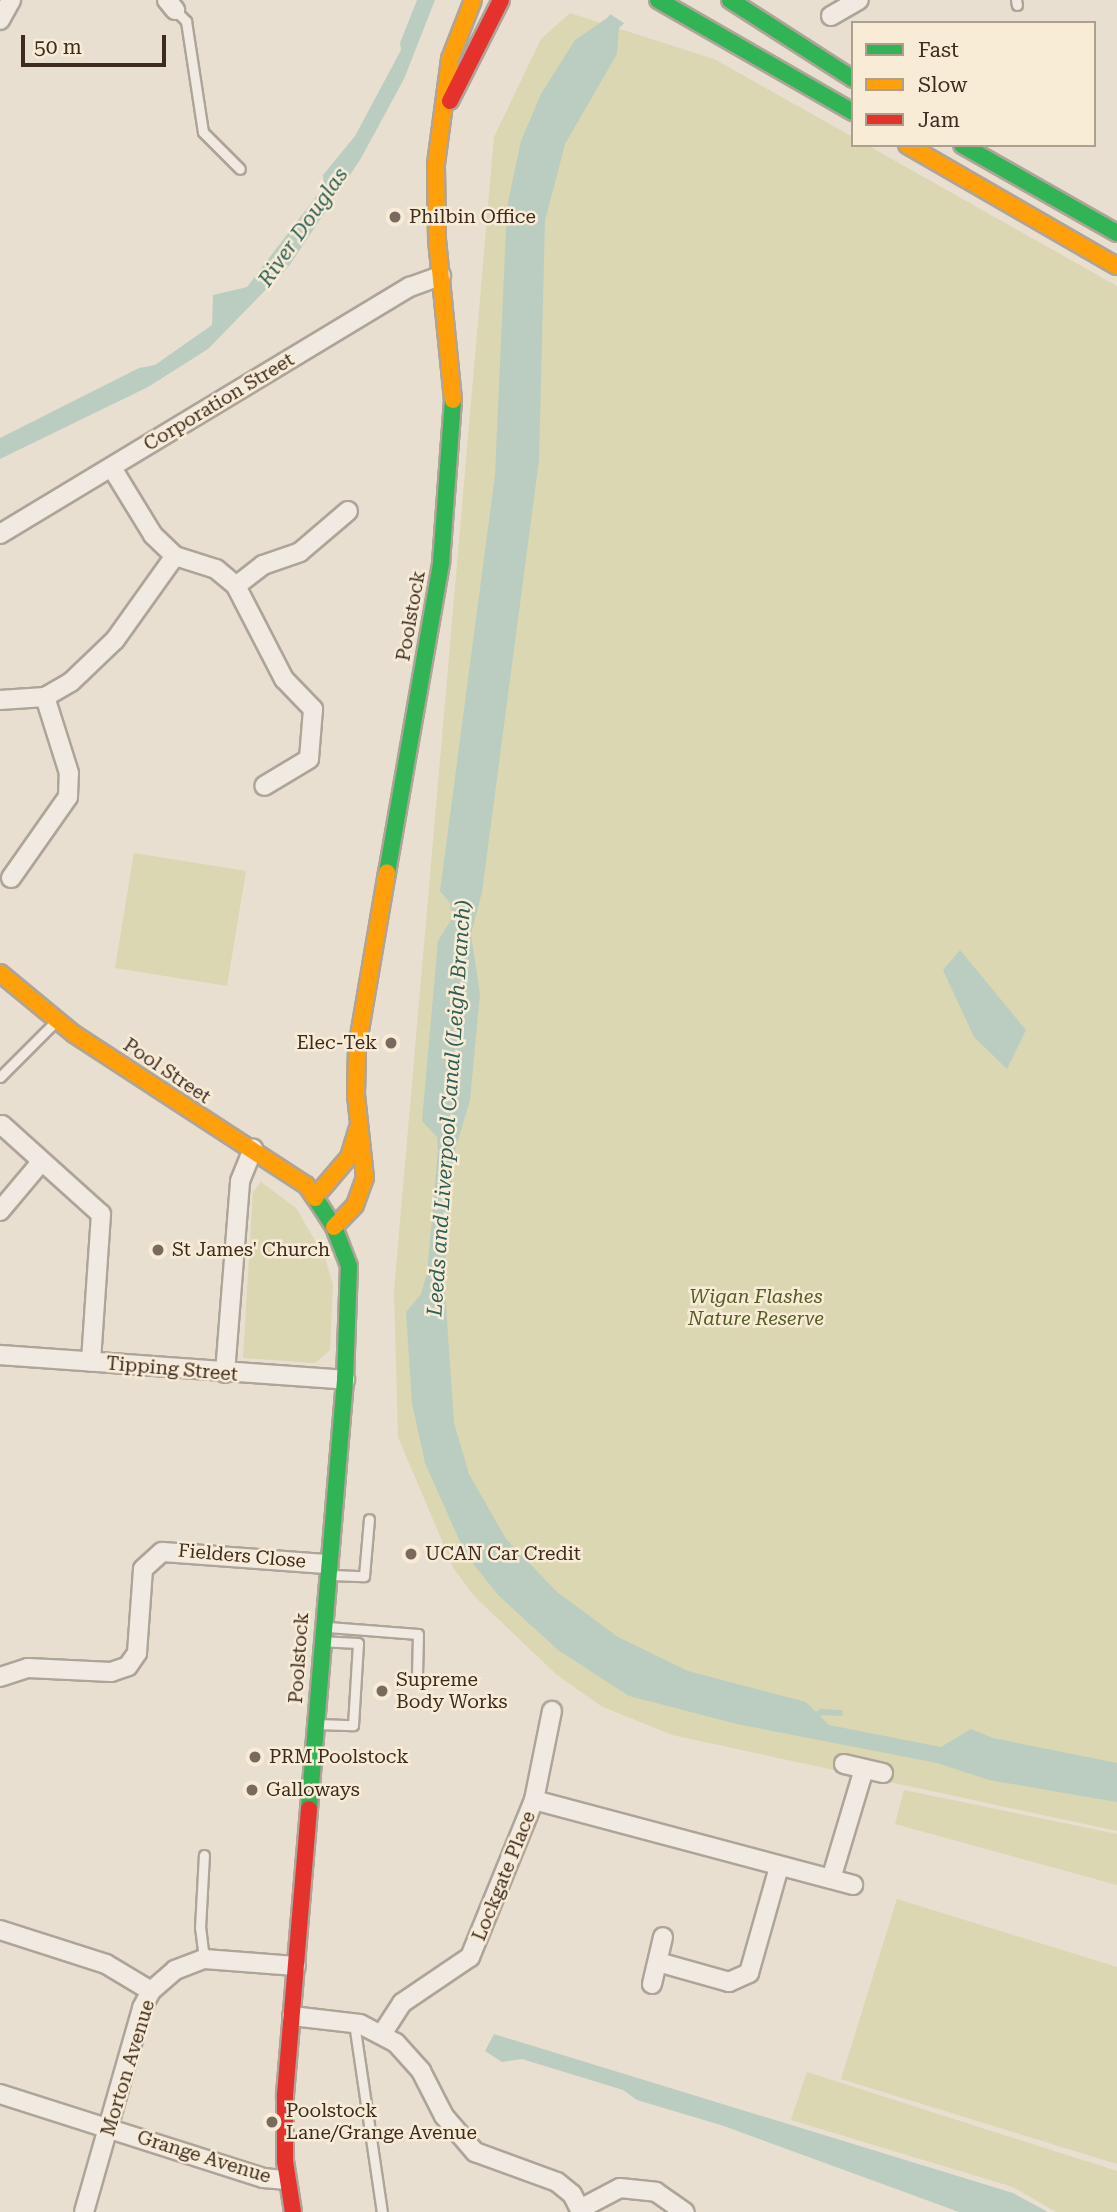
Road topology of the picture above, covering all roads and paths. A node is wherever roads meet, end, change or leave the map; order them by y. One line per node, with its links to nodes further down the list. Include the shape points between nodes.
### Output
1 (11, 0): 10 (street)
2 (458, 0): 11 (main road)
3 (473, 0): 11 (main road, Poolstock)
4 (730, 0): 12 (main road)
5 (859, 0): 9 (street)
6 (501, 1): 13 (main road, Poolstock)
7 (661, 2): 14 (main road)
8 (171, 5): 17 (lane, via 186,21 203,132)
9 (831, 16)
10 (0, 20)
11 (457, 37): 13 (main road, Poolstock, via 450,59)
12 (851, 78)
13 (446, 108): 20 (main road, Poolstock, via 436,164)
14 (851, 111)
15 (910, 147): 19 (main road)
16 (966, 147): 18 (main road)
17 (240, 169)
18 (1117, 233)
19 (1117, 266)
20 (441, 276): 21 (street, Corporation Street, via 410,287); 34 (main road, Poolstock, via 454,386 441,563 357,1048)
21 (112, 468): 23 (street, Corporation Street); 24 (street, via 153,535)
22 (348, 511): 25 (street, via 300,552 263,565)
23 (0, 534)
24 (175, 556): 25 (street, via 216,569); 26 (street, via 115,640 71,681)
25 (236, 586): 28 (street, via 284,678 313,709 309,759)
26 (45, 696): 27 (street); 29 (street, via 69,773 68,797)
27 (0, 700)
28 (264, 786)
29 (10, 878)
30 (0, 973): 31 (main road, Pool Street)
31 (57, 1020): 32 (lane); 35 (main road, Pool Street, via 197,1116)
32 (0, 1076)
33 (2, 1125): 36 (street)
34 (358, 1127): 37 (main road, Poolstock, via 349,1157); 39 (main road, Poolstock, via 365,1178 355,1205)
35 (253, 1148): 37 (main road, Pool Street, via 294,1175); 42 (street, via 240,1181)
36 (42, 1161): 38 (street); 41 (street, via 101,1214)
37 (315, 1197): 39 (main road, Poolstock)
38 (0, 1211)
39 (334, 1227): 43 (main road, Poolstock, via 350,1279)
40 (0, 1356): 41 (street, Tipping Street)
41 (91, 1362): 42 (street, Tipping Street)
42 (225, 1374): 43 (street, Tipping Street)
43 (345, 1380): 45 (main road, Poolstock)
44 (369, 1519): 45 (lane, via 364,1576)
45 (327, 1569): 46 (main road, Poolstock); 48 (street, Fielders Close, via 162,1552 143,1569 137,1653 128,1666 111,1672 28,1668)
46 (322, 1634): 47 (lane, via 418,1634); 50 (main road, Poolstock); 50 (lane, via 358,1643 353,1726)
47 (417, 1676)
48 (0, 1677)
49 (552, 1711): 54 (street, Lockgate Place)
50 (316, 1723): 63 (main road, Poolstock)
51 (845, 1764): 52 (street)
52 (864, 1769): 53 (street); 57 (street)
53 (883, 1773)
54 (534, 1800): 56 (street, Lockgate Place); 68 (street, Lockgate Place, via 470,1957 402,2003)
55 (204, 1855): 61 (lane, via 200,1928)
56 (779, 1867): 57 (street, Lockgate Place); 62 (street, via 754,1967 743,1978 729,1982)
57 (831, 1879): 58 (street, Lockgate Place)
58 (853, 1885)
59 (0, 1930): 65 (street, via 106,1964)
60 (663, 1937): 62 (street)
61 (204, 1959): 63 (street, Morton Avenue); 65 (street, Morton Avenue, via 175,1970)
62 (658, 1962): 64 (street)
63 (296, 1966): 66 (main road, Poolstock)
64 (652, 1984)
65 (151, 1992): 70 (street, Morton Avenue, via 142,2008)
66 (292, 2017): 67 (street); 71 (main road, Poolstock, via 285,2095)
67 (354, 2023): 68 (street); 75 (lane)
68 (382, 2034): 72 (street, via 410,2056 444,2116 475,2152 557,2182)
69 (0, 2094): 70 (street, Grange Avenue)
70 (109, 2128): 71 (street, Grange Avenue, via 263,2178); 73 (street, Morton Avenue)
71 (287, 2180): 74 (main road, Poolstock)
72 (581, 2211): 76 (street, via 620,2188 656,2192)
73 (84, 2212)
74 (293, 2212)
75 (382, 2212)
76 (685, 2212)

